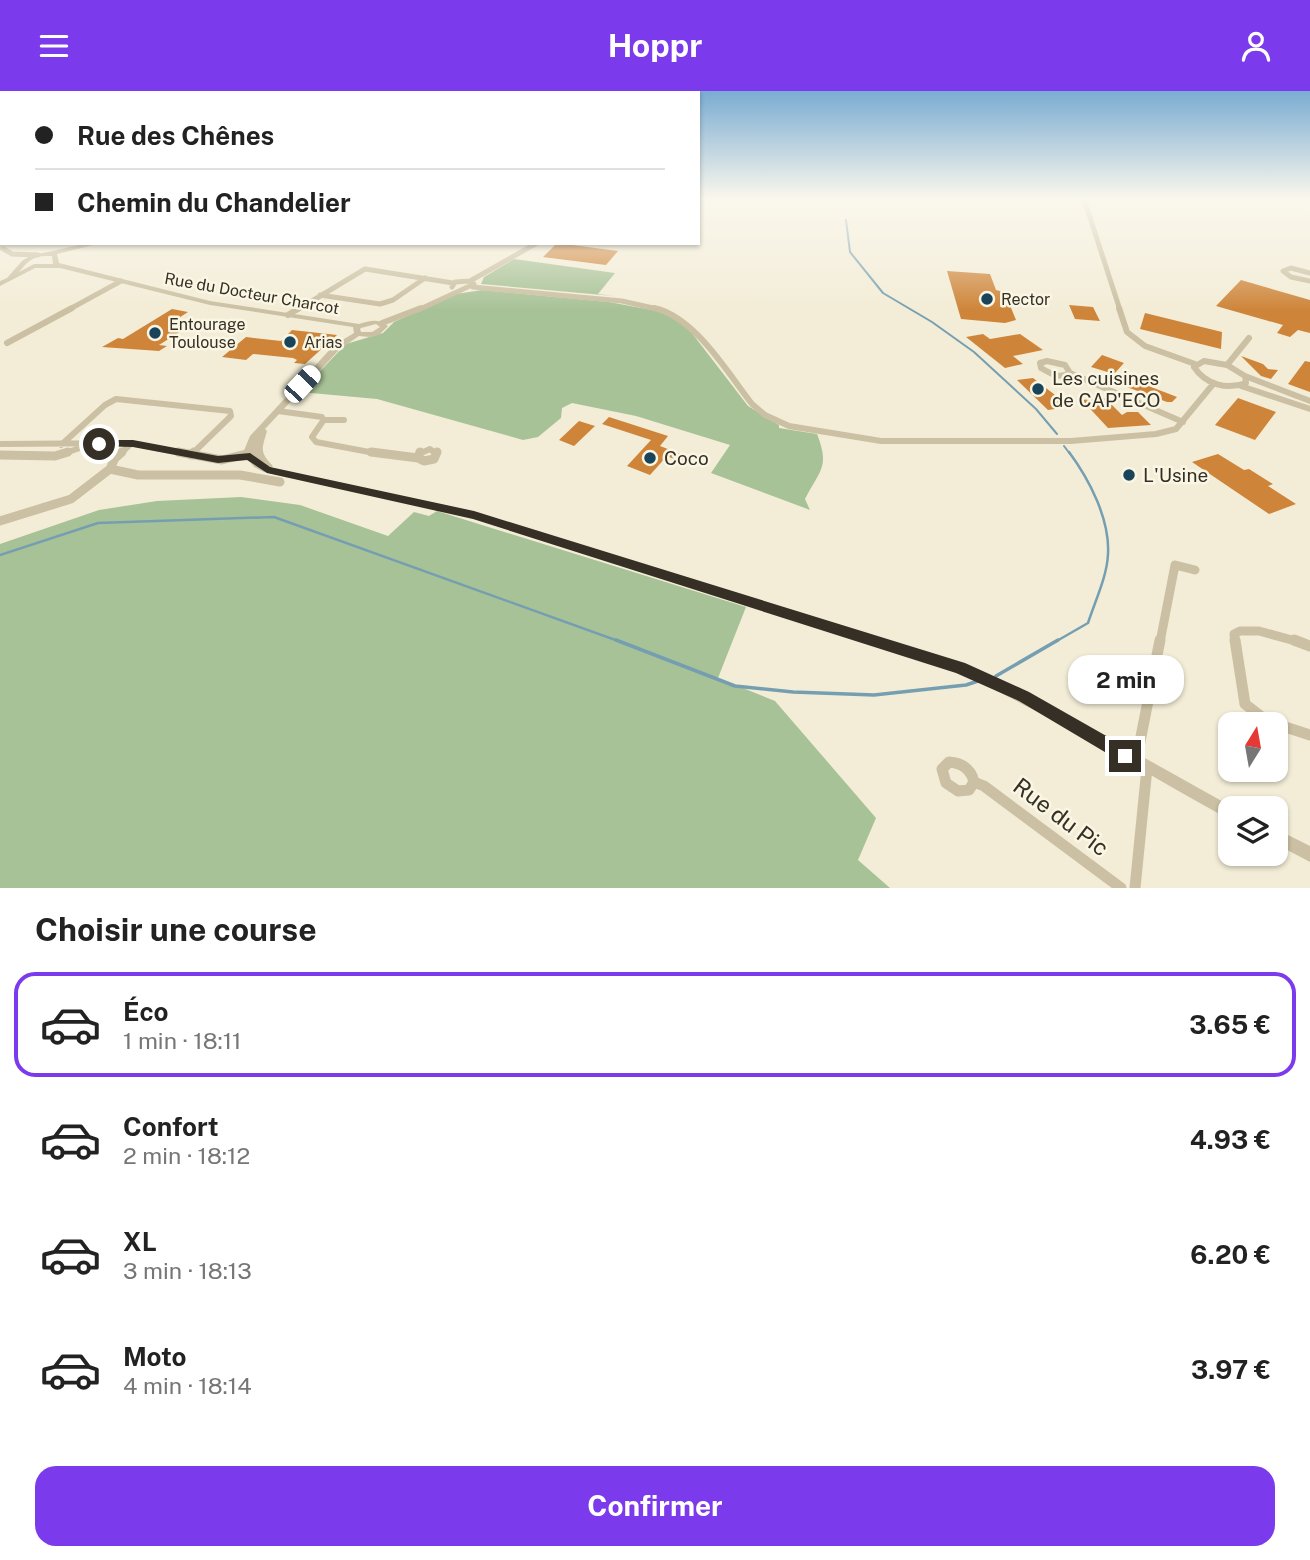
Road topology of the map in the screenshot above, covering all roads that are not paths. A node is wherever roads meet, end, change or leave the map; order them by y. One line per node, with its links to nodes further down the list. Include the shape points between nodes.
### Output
1 (1096, 236): 28 (street, via 1127,332 1153,349)
2 (91, 245): 5 (street)
3 (534, 245): 19 (street)
4 (0, 247): 7 (street)
5 (76, 249): 6 (street); 9 (street)
6 (48, 254): 8 (street); 9 (street)
7 (16, 255): 8 (street); 10 (street)
8 (38, 255): 10 (street)
9 (57, 261): 11 (street, Rue du Docteur Charcot); 16 (street, Rue du Docteur Charcot)
10 (21, 263): 11 (street); 13 (street)
11 (35, 266): 13 (street)
12 (1309, 272): 15 (street, via 1284,270)
13 (10, 277): 18 (street)
14 (425, 278): 20 (street); 22 (street, via 365,269); 22 (street, via 383,304)
15 (1296, 279): 17 (street); 21 (street)
16 (121, 281): 23 (street, Rue du Docteur Charcot, via 211,303); 27 (street)
17 (1310, 281)
18 (0, 284)
19 (472, 284): 20 (street); 20 (street); 39 (street, via 622,301 674,314 687,323 756,408 789,426 889,442 1061,441 1163,433)
20 (454, 286): 24 (street, via 417,310)
21 (1290, 287)
22 (320, 295): 23 (street)
23 (288, 315): 25 (street, Rue du Docteur Charcot)
24 (382, 323): 25 (street, via 371,322); 25 (street, via 383,329 374,334)
25 (358, 330): 36 (street)
26 (1249, 338): 29 (street)
27 (7, 343)
28 (1195, 364): 29 (street); 32 (street, via 1195,371)
29 (1227, 365): 31 (street)
30 (1070, 373): 39 (street)
31 (1245, 376): 33 (street, via 1247,383); 34 (street)
32 (1214, 383): 33 (street); 39 (street)
33 (1238, 386): 35 (street)
34 (1310, 401)
35 (1310, 409)
36 (278, 411): 37 (street, via 318,415); 43 (street, via 266,423)
37 (323, 420): 38 (street); 46 (street, via 312,436 316,442)
38 (344, 420)
39 (1182, 422)
40 (133, 443): 42 (street); 44 (street); 47 (street)
41 (0, 444): 42 (street)
42 (64, 448): 44 (street, via 104,405 116,399 230,411 231,416); 45 (street, via 55,456)
43 (255, 453): 44 (street, via 226,460); 53 (street, via 260,467 474,515 948,664 1024,697)
44 (191, 454)
45 (0, 455)
46 (418, 458)
47 (110, 469): 48 (street, via 133,475 233,475); 49 (street, via 71,499)
48 (280, 482)
49 (0, 521)
50 (1195, 570): 53 (street, Rue du Pic, via 1175,565)
51 (1310, 646): 52 (street, via 1253,629 1239,629 1234,634 1245,704 1267,721)
52 (1310, 735)
53 (1142, 765): 55 (street); 59 (street, Rue du Pic)
54 (974, 782): 58 (street, Rue du Pic)
55 (1218, 806)
56 (1288, 842): 57 (street)
57 (1310, 854)
58 (1121, 888)
59 (1135, 888)

